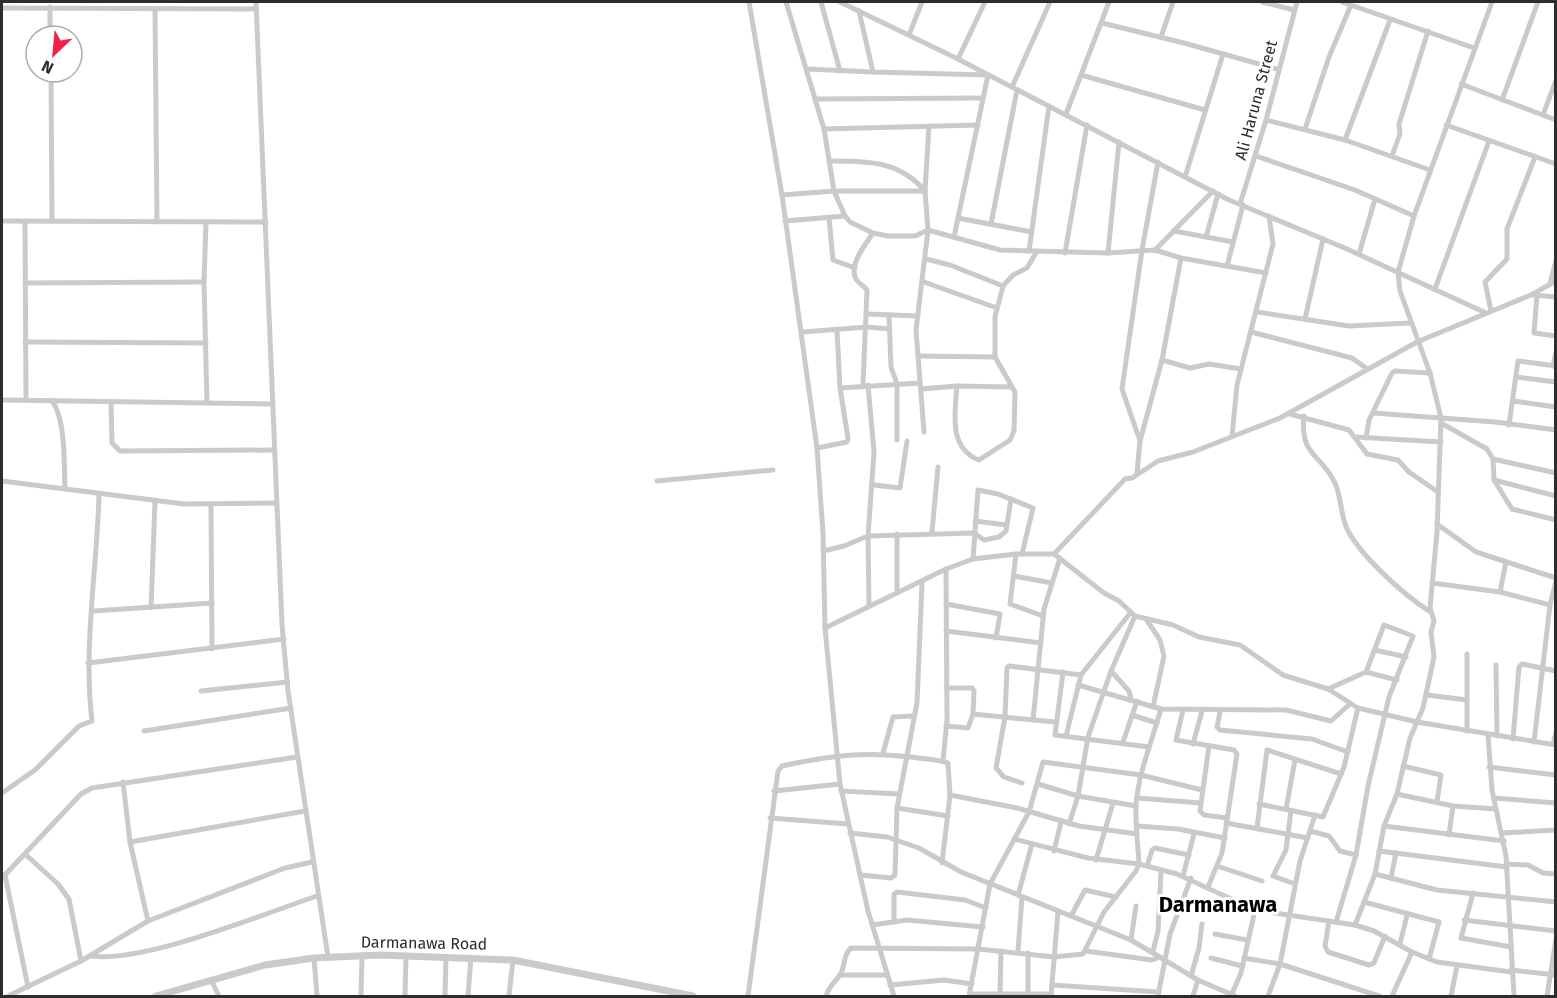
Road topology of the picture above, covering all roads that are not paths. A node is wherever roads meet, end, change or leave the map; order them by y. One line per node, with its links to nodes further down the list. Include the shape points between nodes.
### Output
1 (256, 2): 20 (street)
2 (749, 2): 71 (street)
3 (786, 2): 32 (street)
4 (821, 2): 34 (street)
5 (840, 2): 22 (street)
6 (922, 2): 27 (street)
7 (985, 2): 31 (street)
8 (1050, 2): 41 (street)
9 (1109, 2): 24 (street)
10 (1173, 2): 28 (street)
11 (1262, 2): 21 (street)
12 (1297, 2): 21 (street, Ali Haruna Street)
13 (1342, 2): 16 (street)
14 (1489, 2): 29 (street)
15 (1538, 2): 44 (street)
16 (1351, 5): 23 (street); 56 (street)
17 (50, 7): 18 (street); 19 (street); 25 (street)
18 (2, 8)
19 (155, 9): 20 (street); 83 (street)
20 (256, 9): 85 (street)
21 (1294, 10): 33 (street, Ali Haruna Street)
22 (859, 11): 27 (street); 35 (street)
23 (1390, 20): 26 (street); 57 (street)
24 (1102, 23): 28 (street); 37 (street)
25 (50, 24)
26 (1428, 31): 29 (street); 61 (street)
27 (909, 35): 31 (street)
28 (1161, 37): 30 (street)
29 (1474, 48): 40 (street)
30 (1222, 54): 33 (street); 46 (street)
31 (958, 59): 36 (street)
32 (807, 69): 34 (street); 43 (street)
33 (1277, 69): 49 (street, Ali Haruna Street)
34 (840, 70): 35 (street)
35 (873, 72): 36 (street)
36 (988, 75): 41 (street); 42 (street)
37 (1082, 75): 46 (street); 47 (street)
38 (1556, 80): 48 (street)
39 (51, 84): 81 (street)
40 (1461, 84): 44 (street); 54 (street)
41 (1014, 88): 45 (street); 86 (street)
42 (983, 98): 43 (street); 51 (street)
43 (816, 99): 55 (street)
44 (1502, 100): 48 (street)
45 (1049, 106): 47 (street); 89 (street)
46 (1205, 110): 67 (street)
47 (1066, 114): 52 (street)
48 (1543, 115): 50 (street)
49 (1266, 120): 56 (street); 60 (street, Ali Haruna Street)
50 (1556, 120)
51 (978, 125): 53 (street); 78 (street)
52 (1087, 125): 59 (street); 99 (street)
53 (929, 126): 55 (street); 69 (street)
54 (1446, 126): 58 (street); 66 (street)
55 (824, 129): 63 (street)
56 (1305, 129): 57 (street)
57 (1345, 140): 61 (street)
58 (1489, 141): 62 (street); 114 (street)
59 (1119, 142): 64 (street); 100 (street)
60 (1256, 156): 72 (street); 73 (street, Ali Haruna Street)
61 (1392, 156): 66 (street)
62 (1535, 157): 65 (street); 119 (street, via 1507,229 1507,259 1485,282)
63 (829, 161): 68 (street); 69 (street, via 879,162)
64 (1158, 162): 67 (street); 95 (street)
65 (1556, 164)
66 (1430, 170): 76 (street)
67 (1185, 177): 70 (street)
68 (834, 191): 69 (street); 71 (street); 74 (street)
69 (926, 191): 87 (street)
70 (1216, 193): 73 (street); 88 (street); 92 (street)
71 (782, 195): 82 (street)
72 (1376, 199): 76 (street); 101 (street)
73 (1241, 205): 75 (street); 94 (street, Ali Haruna Street)
74 (845, 216): 77 (street); 90 (street)
75 (1269, 216): 93 (street); 108 (street, via 1273,244)
76 (1414, 216): 107 (street)
77 (829, 218): 82 (street); 106 (street, via 833,260)
78 (958, 218): 86 (street); 91 (street)
79 (2, 221): 80 (street)
80 (25, 221): 81 (street); 111 (street)
81 (52, 221): 83 (street)
82 (785, 221): 129 (street)
83 (157, 222): 84 (street)
84 (206, 222): 85 (street); 109 (street)
85 (266, 222): 156 (street)
86 (991, 224): 89 (street)
87 (928, 230): 90 (street, via 921,235 900,237); 91 (street); 103 (street)
88 (1174, 231): 92 (street); 96 (street)
89 (1032, 232): 97 (street)
90 (873, 233): 106 (street)
91 (954, 237): 97 (street, via 1000,250)
92 (1206, 237): 94 (street)
93 (1323, 238): 101 (street); 123 (street)
94 (1233, 242): 105 (street, Ali Haruna Street)
95 (1142, 250): 96 (street); 100 (street); 170 (street, via 1122,389)
96 (1155, 250): 102 (street)
97 (1029, 251): 98 (street)
98 (1037, 251): 99 (street); 113 (street, via 1031,265)
99 (1065, 253): 100 (street)
100 (1108, 253)
101 (1359, 254): 107 (street)
102 (1181, 258): 105 (street); 137 (street)
103 (926, 259): 110 (street); 113 (street)
104 (1556, 260): 112 (street)
105 (1227, 266): 108 (street)
106 (855, 268): 120 (street, via 856,280 867,290)
107 (1398, 272): 114 (street); 124 (street)
108 (1266, 273): 118 (street)
109 (204, 282): 111 (street); 133 (street)
110 (924, 282): 117 (street); 122 (street)
111 (25, 283): 131 (street)
112 (1553, 283): 115 (street)
113 (1003, 286): 117 (street)
114 (1435, 289): 119 (street)
115 (1534, 295): 116 (street); 119 (street); 130 (street, via 1534,333)
116 (1556, 297)
117 (997, 308): 136 (street)
118 (1257, 312): 123 (street); 128 (street)
119 (1488, 312): 132 (street)
120 (867, 314): 121 (street); 125 (street)
121 (890, 315): 122 (street); 126 (street)
122 (918, 316): 135 (street)
123 (1305, 319): 124 (street, via 1349,326)
124 (1410, 323): 132 (street)
125 (867, 327): 126 (street); 127 (street); 145 (street)
126 (890, 328): 144 (street, via 891,367)
127 (837, 330): 129 (street); 149 (street)
128 (1251, 332): 139 (street, via 1352,358); 140 (street)
129 (803, 333): 172 (street)
130 (1556, 336)
131 (25, 342): 133 (street); 151 (street)
132 (1417, 342): 139 (street); 141 (street)
133 (206, 343): 155 (street)
134 (1556, 352): 138 (street)
135 (918, 356): 136 (street); 146 (street)
136 (995, 357): 148 (street)
137 (1162, 360): 140 (street, via 1190,368 1209,364); 170 (street)
138 (1554, 366): 142 (street, via 1520,360)
139 (1366, 368): 159 (street)
140 (1241, 369): 165 (street)
141 (1430, 373): 158 (street, via 1395,370); 161 (street)
142 (1516, 377): 143 (street); 153 (street)
143 (1556, 382)
144 (897, 384): 145 (street); 146 (street); 168 (street)
145 (865, 385): 149 (street); 182 (street)
146 (921, 386): 147 (street); 164 (street)
147 (957, 386): 148 (street); 148 (street, via 956,437 978,460 1013,435 1016,396)
148 (1012, 387)
149 (840, 388): 172 (street, via 848,440)
150 (2, 400): 151 (street)
151 (26, 400): 152 (street)
152 (52, 401): 154 (street); 183 (street, via 60,426)
153 (1513, 401): 157 (street); 162 (street)
154 (111, 402): 155 (street); 173 (street, via 112,443 120,451)
155 (207, 403): 156 (street)
156 (273, 404): 173 (street)
157 (1556, 407)
158 (1373, 413): 161 (street); 167 (street)
159 (1288, 414): 160 (street); 165 (street)
160 (1304, 416): 166 (street, via 1338,425); 220 (street, via 1304,441 1335,483 1348,531 1411,599)
161 (1441, 421): 162 (street); 171 (street); 174 (street, via 1488,449)
162 (1509, 425): 163 (street)
163 (1555, 430)
164 (924, 432)
165 (1232, 436): 177 (street, via 1158,461)
166 (1356, 437): 167 (street); 184 (street, via 1367,454 1398,460)
167 (1366, 438): 171 (street)
168 (897, 440)
169 (907, 441): 182 (street, via 900,488)
170 (1140, 441): 177 (street)
171 (1441, 442): 184 (street)
172 (817, 448): 199 (street)
173 (274, 450): 189 (street)
174 (1493, 459): 178 (street); 179 (street)
175 (938, 467): 195 (street)
176 (773, 471): 181 (street)
177 (1137, 473): 201 (street)
178 (1556, 473)
179 (1494, 480): 186 (street); 191 (street, via 1512,509)
180 (2, 481): 183 (street)
181 (657, 481)
182 (874, 485): 198 (street)
183 (65, 489): 185 (street)
184 (1438, 492): 193 (street)
185 (99, 495): 188 (street); 219 (street)
186 (1556, 496)
187 (1011, 499): 192 (street, via 978,490); 194 (street); 200 (street, via 1033,508)
188 (155, 501): 190 (street); 218 (street)
189 (276, 503): 190 (street); 228 (street)
190 (211, 506): 214 (street)
191 (1556, 520)
192 (975, 521): 194 (street); 196 (street)
193 (1437, 524): 204 (street, via 1469,549); 211 (street)
194 (1006, 525): 196 (street, via 1006,531 994,539 984,540)
195 (932, 532): 196 (street); 197 (street)
196 (974, 533): 203 (street)
197 (897, 534): 198 (street); 213 (street)
198 (868, 536): 199 (street); 217 (street)
199 (824, 550): 225 (street)
200 (1019, 554): 201 (street); 203 (street); 207 (street)
201 (1054, 554): 202 (street)
202 (1060, 558): 210 (street); 222 (street)
203 (973, 559): 205 (street)
204 (1506, 562): 208 (street); 212 (street)
205 (946, 569): 209 (street); 215 (street)
206 (1556, 569): 208 (street)
207 (1014, 576): 210 (street); 223 (street, via 1010,606)
208 (1555, 579): 216 (street)
209 (922, 583): 213 (street); 264 (street)
210 (1052, 583): 223 (street)
211 (1432, 583): 212 (street); 220 (street)
212 (1500, 591): 216 (street)
213 (897, 592): 217 (street)
214 (212, 603): 218 (street); 230 (street)
215 (946, 604): 226 (street); 227 (street, via 1000,614)
216 (1550, 605): 221 (street)
217 (869, 606): 225 (street)
218 (151, 608): 219 (street)
219 (93, 611): 234 (street)
220 (1430, 611): 250 (street, via 1434,657)
221 (1552, 613): 237 (street)
222 (1133, 614): 224 (street); 238 (street); 242 (street)
223 (1043, 616): 229 (street)
224 (1146, 619): 247 (street, via 1173,625 1199,637 1240,645 1282,675); 254 (street, via 1160,640 1164,656)
225 (825, 628): 287 (street)
226 (946, 631): 227 (street); 246 (street)
227 (996, 638): 229 (street)
228 (284, 639): 230 (street); 244 (street)
229 (1041, 643): 236 (street)
230 (212, 649): 234 (street)
231 (1375, 650): 233 (street); 233 (street, via 1385,625 1413,636); 240 (street)
232 (1467, 654): 252 (street)
233 (1406, 657): 243 (street)
234 (88, 663): 304 (street, via 92,722 79,726 35,770)
235 (1496, 665): 276 (street)
236 (1038, 669): 239 (street); 265 (street, via 1007,668); 266 (street)
237 (1542, 669): 241 (street); 278 (street, via 1522,664 1519,667); 280 (street)
238 (1111, 671): 249 (street); 251 (street)
239 (1063, 672): 242 (street); 267 (street)
240 (1366, 672): 243 (street); 247 (street)
241 (1556, 672)
242 (1081, 675): 245 (street)
243 (1397, 680): 262 (street)
244 (288, 682): 248 (street); 255 (street)
245 (1078, 685): 249 (street); 274 (street)
246 (946, 688): 261 (street, via 974,689); 270 (street)
247 (1328, 689): 253 (street)
248 (201, 691)
249 (1104, 691): 251 (street); 277 (street)
250 (1426, 695): 252 (street); 268 (street)
251 (1134, 700): 254 (street); 263 (street)
252 (1467, 700): 272 (street)
253 (1350, 704): 256 (street); 260 (street, via 1330,721 1286,710)
254 (1153, 707): 257 (street)
255 (291, 708): 271 (street); 288 (street)
256 (1358, 708): 262 (street); 285 (street)
257 (1161, 709): 258 (street); 269 (street)
258 (1183, 710): 259 (street); 281 (street, via 1176,740)
259 (1202, 711): 260 (street); 281 (street)
260 (1220, 712): 285 (street, via 1220,730 1312,739)
261 (973, 714): 265 (street); 270 (street, via 966,729)
262 (1386, 714): 268 (street); 354 (street)
263 (1132, 715): 269 (street); 279 (street)
264 (914, 716): 286 (street, via 893,716); 289 (street)
265 (1005, 717): 266 (street); 299 (street, via 996,768 1004,777)
266 (1033, 720): 267 (street)
267 (1055, 722): 274 (street, via 1054,734)
268 (1417, 722): 272 (street); 292 (street)
269 (1157, 723): 284 (street)
270 (946, 726): 291 (street)
271 (144, 731)
272 (1467, 731): 275 (street)
273 (1556, 732): 282 (street)
274 (1066, 735): 277 (street)
275 (1488, 735): 276 (street); 293 (street)
276 (1497, 736): 278 (street)
277 (1088, 737): 279 (street); 294 (street)
278 (1513, 739): 280 (street)
279 (1123, 742): 284 (street)
280 (1534, 742): 282 (street)
281 (1193, 744): 283 (street)
282 (1554, 744)
283 (1209, 746): 302 (street); 326 (street, via 1236,751)
284 (1149, 747): 296 (street)
285 (1348, 752): 295 (street)
286 (883, 753): 287 (street); 289 (street)
287 (837, 755): 301 (street); 303 (street, via 782,766 777,771)
288 (297, 757): 298 (street); 321 (street)
289 (908, 757): 291 (street); 305 (street)
290 (1295, 760): 295 (street); 315 (street, via 1265,751); 319 (street)
291 (943, 761): 307 (street, via 950,764)
292 (1403, 766): 306 (street); 311 (street, via 1440,775)
293 (1489, 767): 297 (street); 310 (street)
294 (1082, 769): 296 (street); 300 (street, via 1044,762); 308 (street)
295 (1341, 774): 323 (street, via 1324,816)
296 (1141, 775): 302 (street); 309 (street)
297 (1556, 775)
298 (123, 782): 346 (street); 351 (street, via 99,785 81,794)
299 (1022, 783)
300 (1038, 784): 308 (street); 322 (street)
301 (841, 787): 303 (street); 305 (street); 328 (street)
302 (1202, 790): 313 (street)
303 (774, 791): 325 (street)
304 (2, 793)
305 (899, 794): 318 (street)
306 (1397, 794): 311 (street); 331 (street)
307 (950, 795): 322 (street); 324 (street)
308 (1078, 796): 312 (street); 329 (street)
309 (1137, 798): 313 (street); 316 (street)
310 (1494, 798): 314 (street); 320 (street)
311 (1437, 802): 317 (street)
312 (1113, 803): 316 (street); 334 (street)
313 (1201, 803): 326 (street, via 1200,811 1204,814)
314 (1556, 803)
315 (1259, 804): 319 (street); 332 (street)
316 (1136, 806): 330 (street)
317 (1453, 806): 320 (street); 341 (street)
318 (897, 808): 324 (street); 345 (street)
319 (1289, 809): 323 (street); 340 (street)
320 (1496, 809): 337 (street)
321 (305, 811): 346 (street); 356 (street)
322 (1029, 812): 327 (street); 344 (street)
323 (1315, 815): 335 (street)
324 (948, 816): 357 (street)
325 (770, 818): 328 (street); 457 (street)
326 (1226, 820): 332 (street); 342 (street)
327 (1061, 822): 329 (street); 349 (street)
328 (848, 824): 336 (street)
329 (1069, 824): 334 (street)
330 (1137, 826): 338 (street); 339 (street)
331 (1384, 826): 341 (street); 350 (street)
332 (1257, 828): 340 (street)
333 (1556, 830): 337 (street)
334 (1104, 831): 338 (street); 355 (street)
335 (1310, 831): 343 (street); 354 (street, via 1329,836 1340,851)
336 (850, 833): 345 (street); 365 (street)
337 (1502, 833): 347 (street)
338 (1137, 834): 358 (street)
339 (1194, 834): 342 (street); 353 (street)
340 (1288, 834): 343 (street); 372 (street, via 1274,876)
341 (1449, 835): 347 (street)
342 (1225, 838): 359 (street)
343 (1308, 838): 372 (street)
344 (1014, 839): 348 (street); 371 (street)
345 (895, 840): 357 (street, via 919,848); 365 (street, via 894,876)
346 (130, 842): 389 (street)
347 (1504, 842): 360 (street)
348 (1032, 844): 349 (street); 376 (street)
349 (1054, 850): 355 (street)
350 (1380, 851): 352 (street); 363 (street)
351 (25, 854): 366 (street); 427 (street, via 69,899)
352 (1396, 854): 360 (street); 369 (street)
353 (1188, 855): 361 (street, via 1155,848); 367 (street)
354 (1356, 855): 391 (street)
355 (1096, 860): 358 (street)
356 (312, 862): 375 (street); 389 (street, via 285,868)
357 (942, 863): 371 (street)
358 (1139, 864): 361 (street); 377 (street)
359 (1217, 866): 370 (street); 373 (street)
360 (1507, 866): 364 (street, via 1528,865 1543,873); 378 (street)
361 (1147, 867): 362 (street)
362 (1161, 871): 367 (street); 411 (street)
363 (1375, 874): 369 (street); 379 (street)
364 (1556, 874)
365 (861, 875): 393 (street)
366 (3, 876): 441 (street)
367 (1183, 876): 368 (street)
368 (1191, 878): 373 (street); 422 (street, via 1170,934 1170,949)
369 (1391, 878): 374 (street, via 1437,890)
370 (1262, 881)
371 (990, 884): 376 (street); 382 (street)
372 (1295, 884): 387 (street)
373 (1208, 887): 383 (street)
374 (1473, 893): 378 (street); 388 (street)
375 (317, 896): 416 (street, via 158,948 108,957); 418 (street)
376 (1020, 896): 384 (street); 409 (street)
377 (1116, 897): 386 (street, via 1085,890); 396 (street)
378 (1509, 897): 380 (street); 395 (street)
379 (1364, 902): 385 (street); 394 (street)
380 (1556, 902)
381 (1136, 906): 402 (street)
382 (986, 908): 390 (street, via 965,900 897,892); 397 (street)
383 (1255, 910): 387 (street); 403 (street)
384 (1058, 911): 386 (street); 420 (street)
385 (1407, 915): 404 (street); 425 (street, via 1440,924)
386 (1071, 916): 396 (street)
387 (1290, 917): 391 (street); 428 (street)
388 (1464, 920): 395 (street); 405 (street, via 1463,939)
389 (148, 921): 416 (street)
390 (894, 921): 393 (street); 397 (street)
391 (1333, 922): 394 (street); 400 (street, via 1325,946 1328,952 1369,965 1374,963)
392 (1202, 924): 435 (street)
393 (872, 925): 406 (street)
394 (1355, 925): 400 (street)
395 (1511, 925): 398 (street); 405 (street)
396 (1098, 926): 402 (street); 410 (street)
397 (983, 927): 407 (street)
398 (1556, 932)
399 (1215, 934): 403 (street)
400 (1385, 936): 404 (street)
401 (1556, 939): 432 (street)
402 (1131, 940): 411 (street)
403 (1248, 940): 424 (street)
404 (1400, 944): 412 (street)
405 (1511, 946): 431 (street)
406 (878, 947): 407 (street); 433 (street, via 849,949); 434 (street)
407 (979, 949): 408 (street); 438 (street)
408 (1002, 951): 409 (street); 442 (street)
409 (1018, 951): 413 (street)
410 (1086, 951): 420 (street, via 1077,957); 422 (street)
411 (1153, 951): 422 (street)
412 (1412, 952): 425 (street); 464 (street)
413 (1028, 953): 420 (street); 443 (street)
414 (362, 955): 415 (street, Darmanawa Road); 418 (street, Darmanawa Road); 451 (street)
415 (406, 955): 417 (street, Darmanawa Road); 452 (street)
416 (90, 956): 427 (street)
417 (446, 956): 419 (street, Darmanawa Road); 453 (street)
418 (328, 957): 421 (street, Darmanawa Road)
419 (471, 957): 426 (street, Darmanawa Road); 454 (street)
420 (1054, 957): 440 (street)
421 (314, 958): 436 (street, Darmanawa Road, via 266,965); 450 (street)
422 (1162, 958): 435 (street); 444 (street)
423 (1211, 958): 429 (street)
424 (1244, 958): 428 (street); 429 (street)
425 (1429, 959): 430 (street)
426 (513, 960): 455 (street); 456 (street, Darmanawa Road)
427 (81, 961): 441 (street)
428 (1280, 964): 462 (street); 463 (street)
429 (1242, 966): 461 (street)
430 (1457, 966): 431 (street); 465 (street)
431 (1511, 971): 432 (street); 466 (street)
432 (1552, 974): 467 (street)
433 (840, 975): 434 (street); 458 (street)
434 (886, 975): 439 (street)
435 (1191, 976): 437 (street)
436 (211, 980): 448 (street, Darmanawa Road); 449 (street)
437 (1198, 980): 460 (street); 461 (street)
438 (972, 984): 439 (street, via 944,980); 445 (street)
439 (890, 985): 459 (street)
440 (1052, 985): 444 (street); 446 (street)
441 (28, 987): 447 (street)
442 (1000, 992): 443 (street); 445 (street)
443 (1027, 994): 446 (street)
444 (1159, 994)
445 (970, 995)
446 (1051, 995)
447 (8, 996)
448 (156, 996)
449 (219, 996)
450 (317, 996)
451 (362, 996)
452 (405, 996)
453 (445, 996)
454 (468, 996)
455 (509, 996)
456 (693, 996)
457 (748, 996)
458 (826, 996)
459 (894, 996)
460 (1193, 996)
461 (1232, 996)
462 (1268, 996)
463 (1379, 996)
464 (1392, 996)
465 (1451, 996)
466 (1514, 996)
467 (1547, 996)

